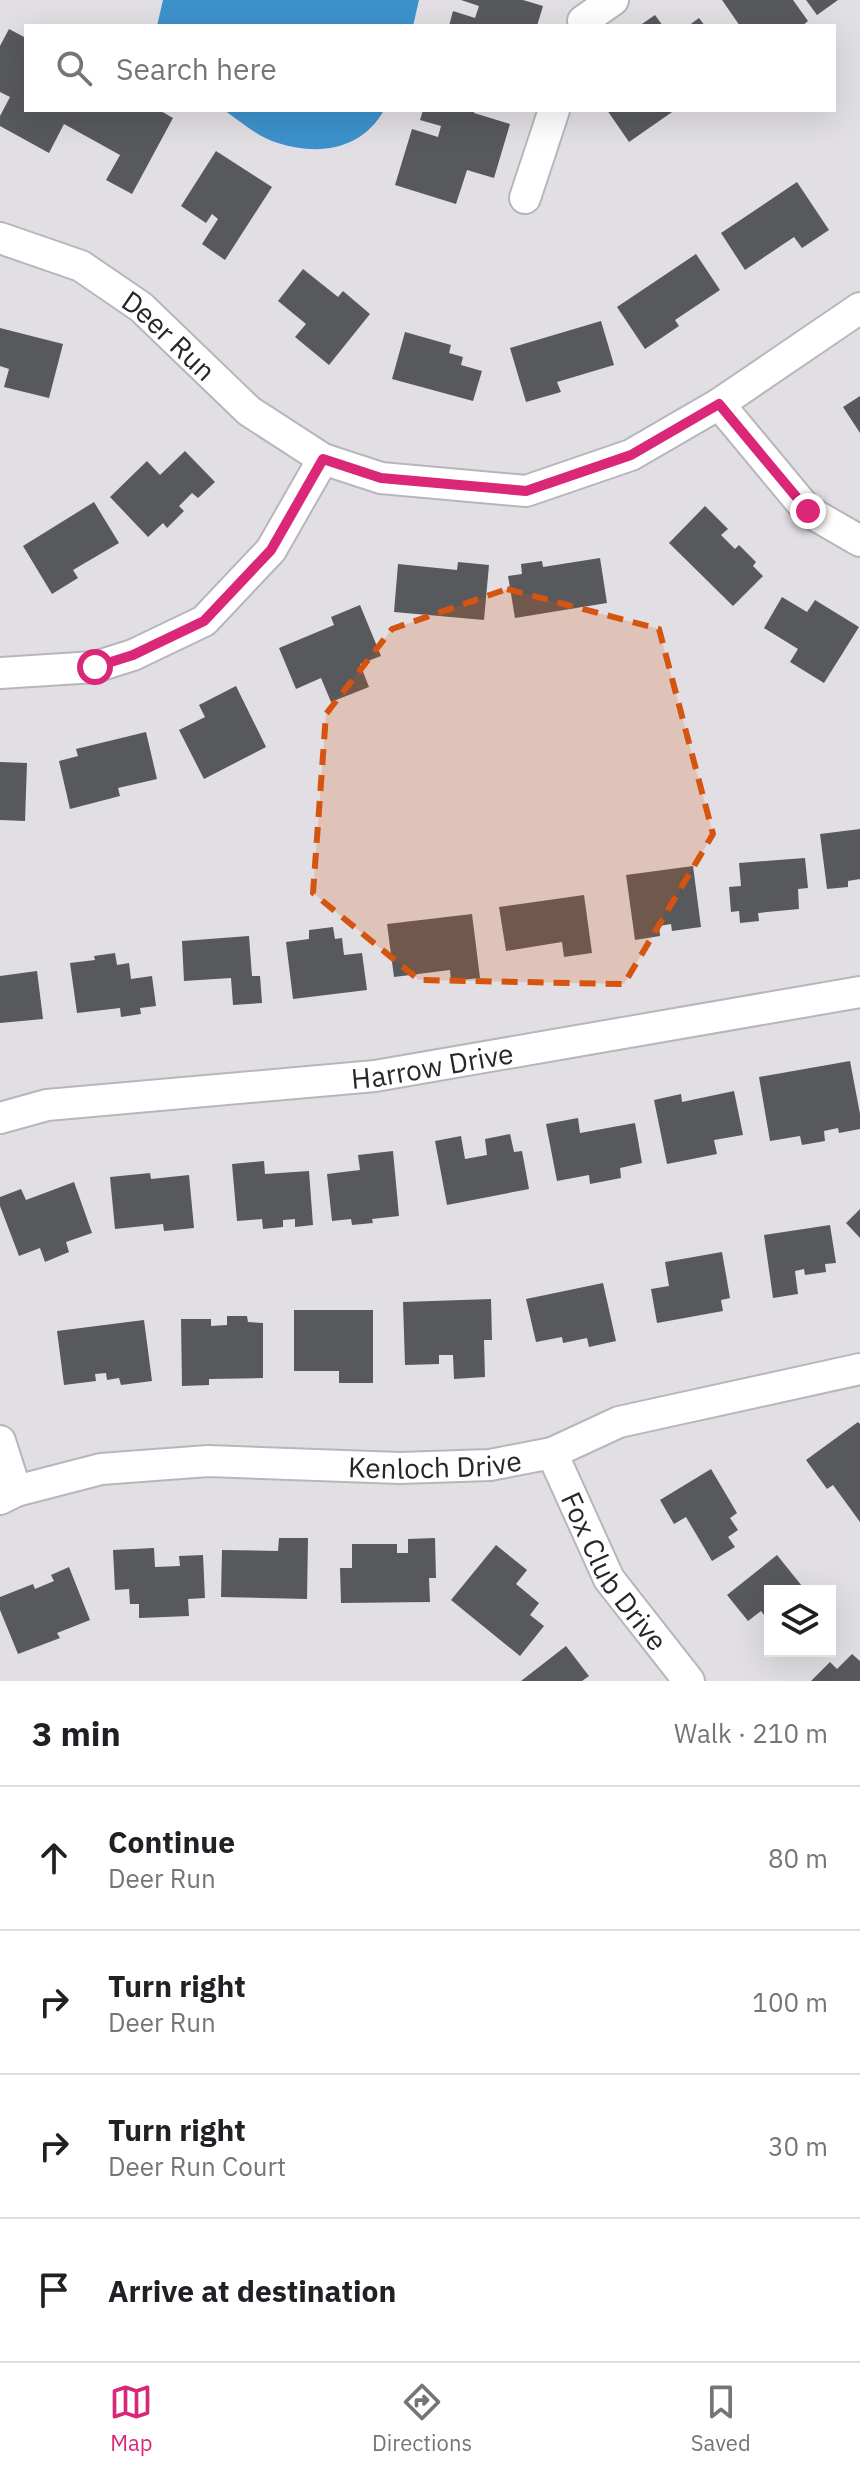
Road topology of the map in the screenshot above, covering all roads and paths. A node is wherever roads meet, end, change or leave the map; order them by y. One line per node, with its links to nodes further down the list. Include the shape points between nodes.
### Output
1 (613, 0): 2 (street)
2 (584, 16)
3 (553, 112): 4 (street)
4 (525, 198)
5 (0, 238): 8 (street, Deer Run, via 81,266 141,307 249,411)
6 (860, 308): 7 (street, Deer Run)
7 (719, 404): 8 (street, Deer Run, via 631,455 526,491 381,478); 9 (street, via 808,511)
8 (323, 459): 10 (street, via 271,550 204,621 95,667)
9 (860, 541)
10 (0, 673)
11 (860, 992): 12 (street, Harrow Drive, via 375,1076 47,1105)
12 (0, 1118)
13 (860, 1369): 15 (street, Kenloch Drive, via 619,1422)
14 (0, 1441): 16 (street)
15 (552, 1453): 16 (street, Kenloch Drive, via 490,1465 400,1468 208,1461 101,1469); 17 (street, Fox Club Drive, via 609,1579)
16 (8, 1495)
17 (689, 1681)

